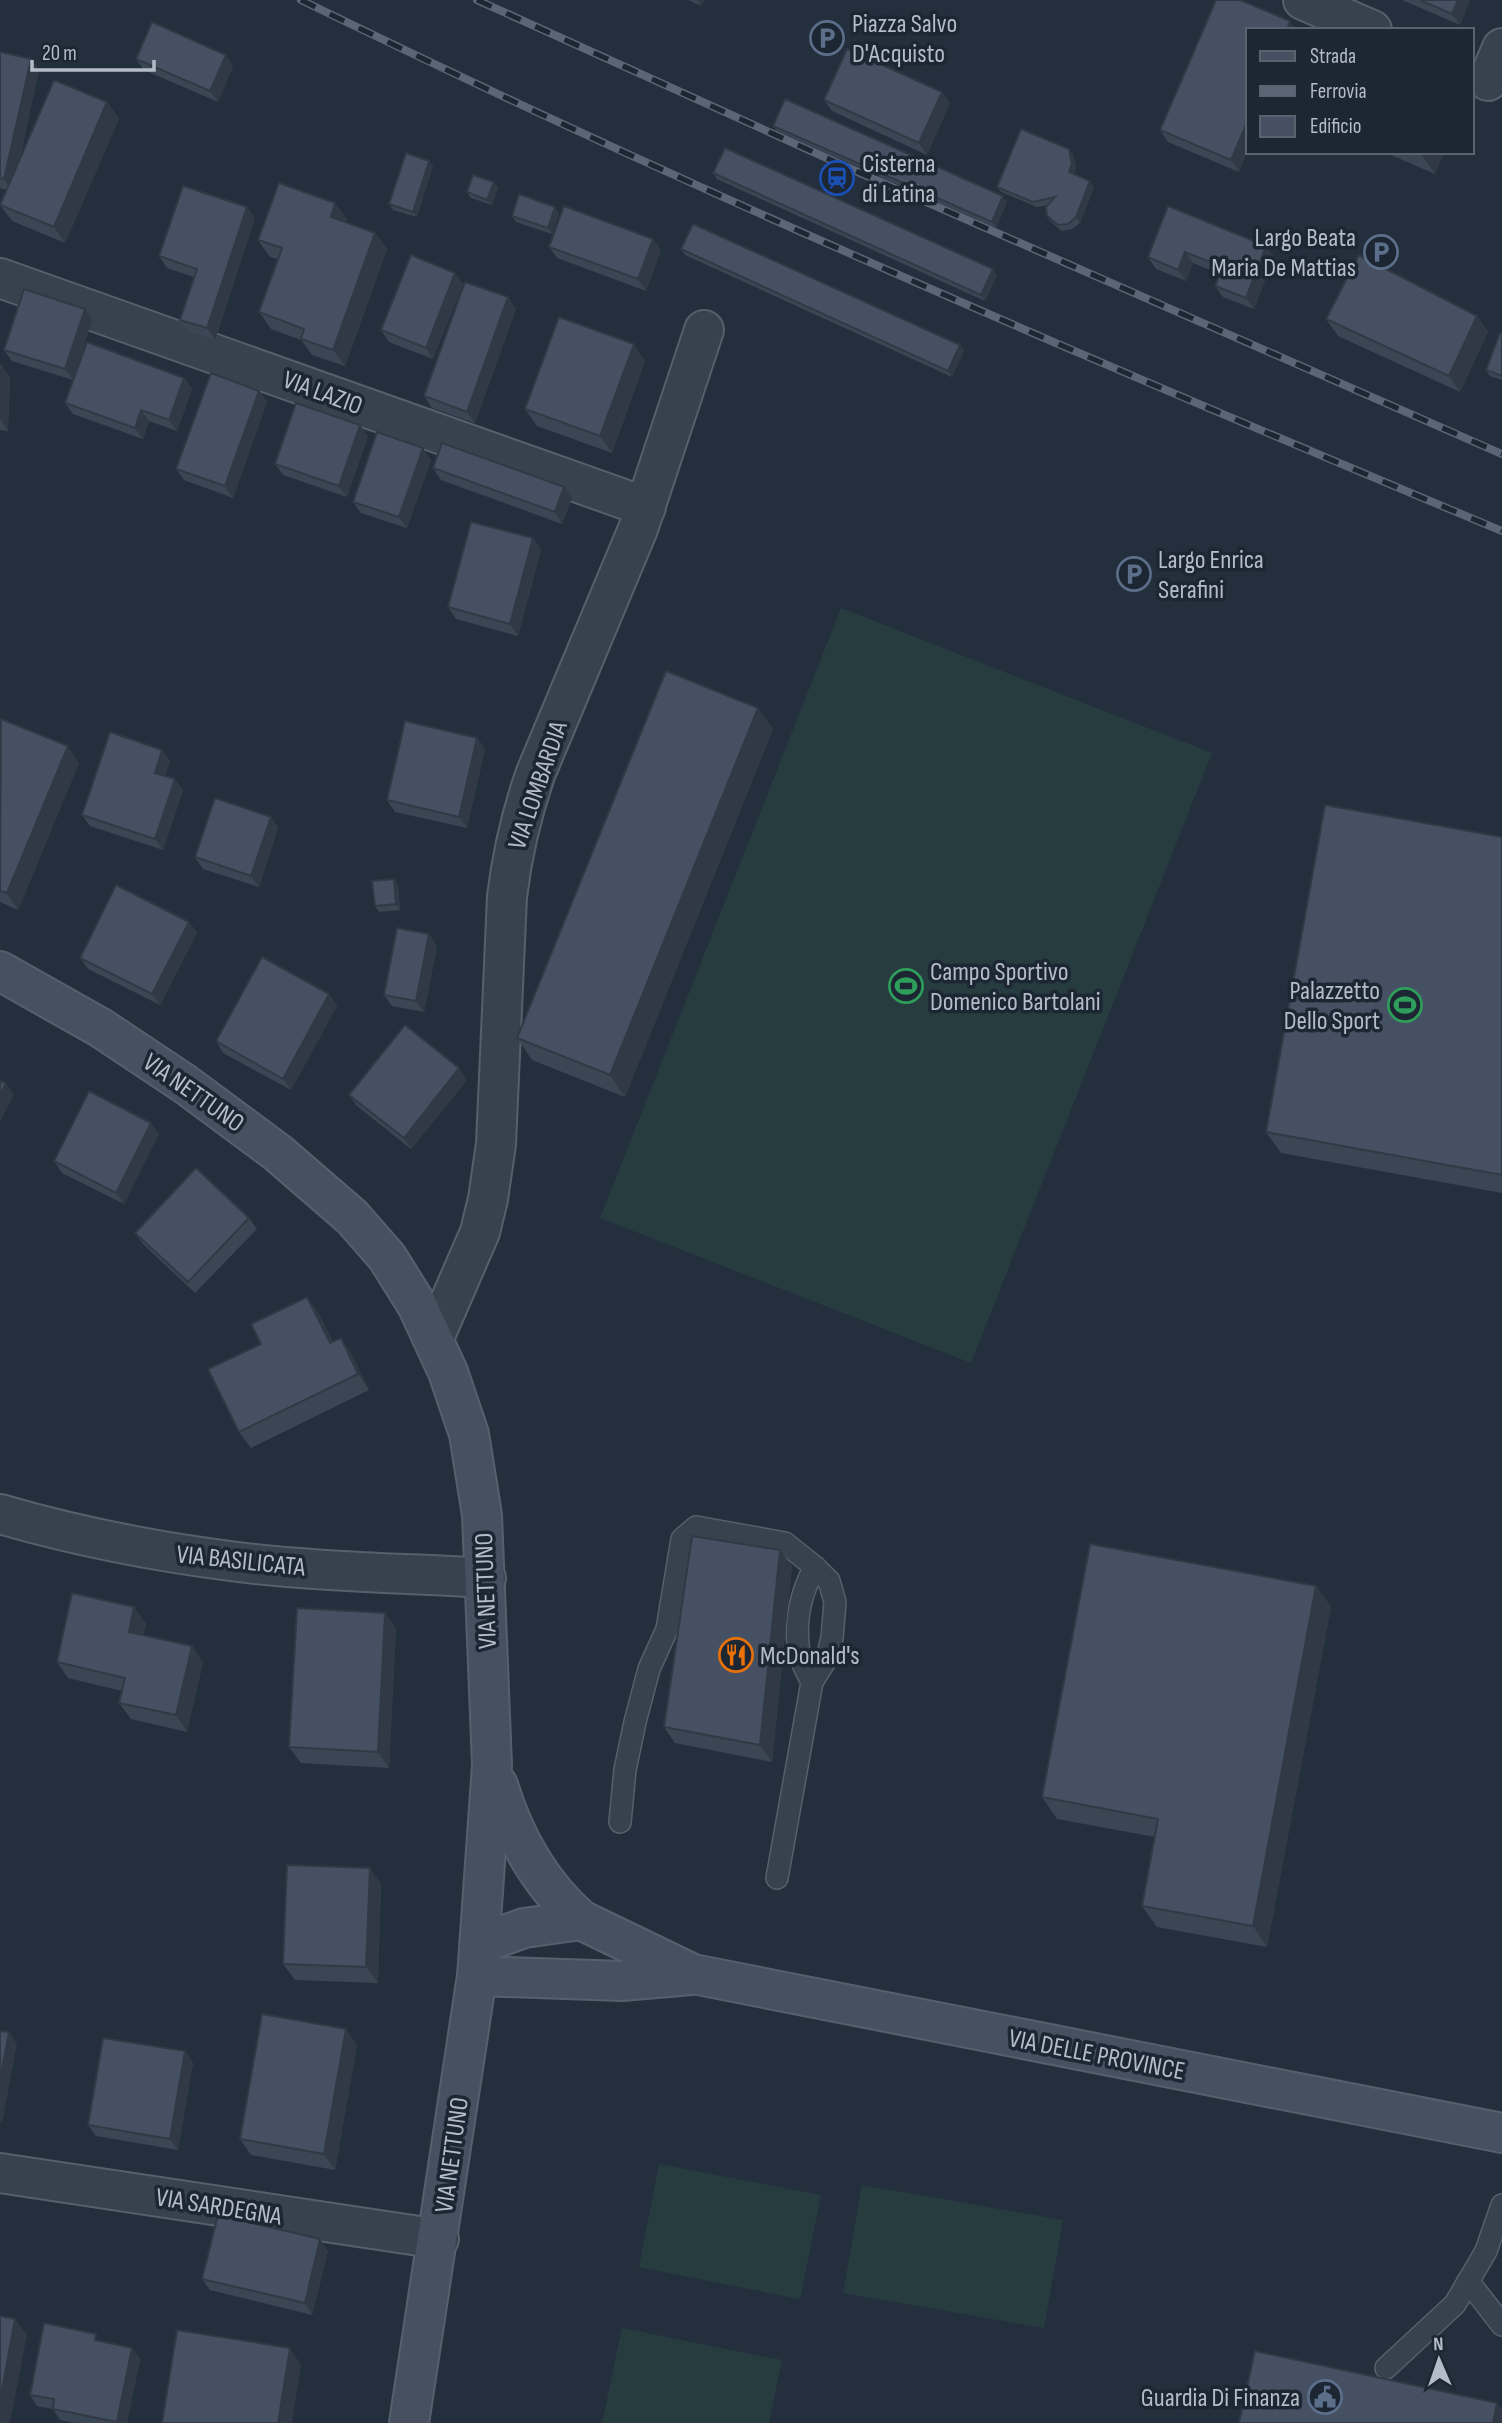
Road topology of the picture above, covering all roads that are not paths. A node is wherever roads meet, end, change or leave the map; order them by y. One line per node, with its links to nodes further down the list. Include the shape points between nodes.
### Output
1 (1303, 0): 2 (street)
2 (1366, 28)
3 (0, 278): 5 (street, VIA LAZIO)
4 (704, 330): 5 (street, VIA LOMBARDIA)
5 (646, 507): 7 (street, VIA LOMBARDIA, via 519,827 511,860 496,1144 488,1199 480,1232)
6 (0, 971): 7 (main road, VIA NETTUNO, via 142,1055 319,1187 387,1257)
7 (434, 1338): 10 (main road, VIA NETTUNO, via 469,1434)
8 (0, 1514): 10 (street, VIA BASILICATA, via 104,1541 231,1561)
9 (815, 1567): 11 (lane, via 803,1588 798,1620 799,1653); 11 (lane, via 829,1581 835,1602 827,1658); 13 (lane, via 785,1543 696,1527 682,1539 667,1629 649,1669 635,1721)
10 (486, 1578): 12 (main road, VIA NETTUNO)
11 (812, 1682): 14 (lane)
12 (492, 1765): 15 (main road, VIA DELLE PROVINCE, via 518,1841 548,1887); 16 (main road, VIA NETTUNO)
13 (620, 1822)
14 (777, 1878)
15 (580, 1920): 16 (main road, via 524,1928); 17 (main road, VIA DELLE PROVINCE)
16 (478, 1960): 17 (main road, VIA DELLE PROVINCE, via 622,1981); 21 (main road, VIA NETTUNO)
17 (693, 1974): 18 (main road, VIA DELLE PROVINCE)
18 (1502, 2133)
19 (0, 2173): 21 (street, VIA SARDEGNA)
20 (1502, 2205): 22 (lane, via 1486,2251)
21 (439, 2239): 25 (main road, VIA NETTUNO)
22 (1468, 2281): 23 (lane); 24 (lane, via 1455,2304)
23 (1502, 2325)
24 (1386, 2368)
25 (410, 2423)

